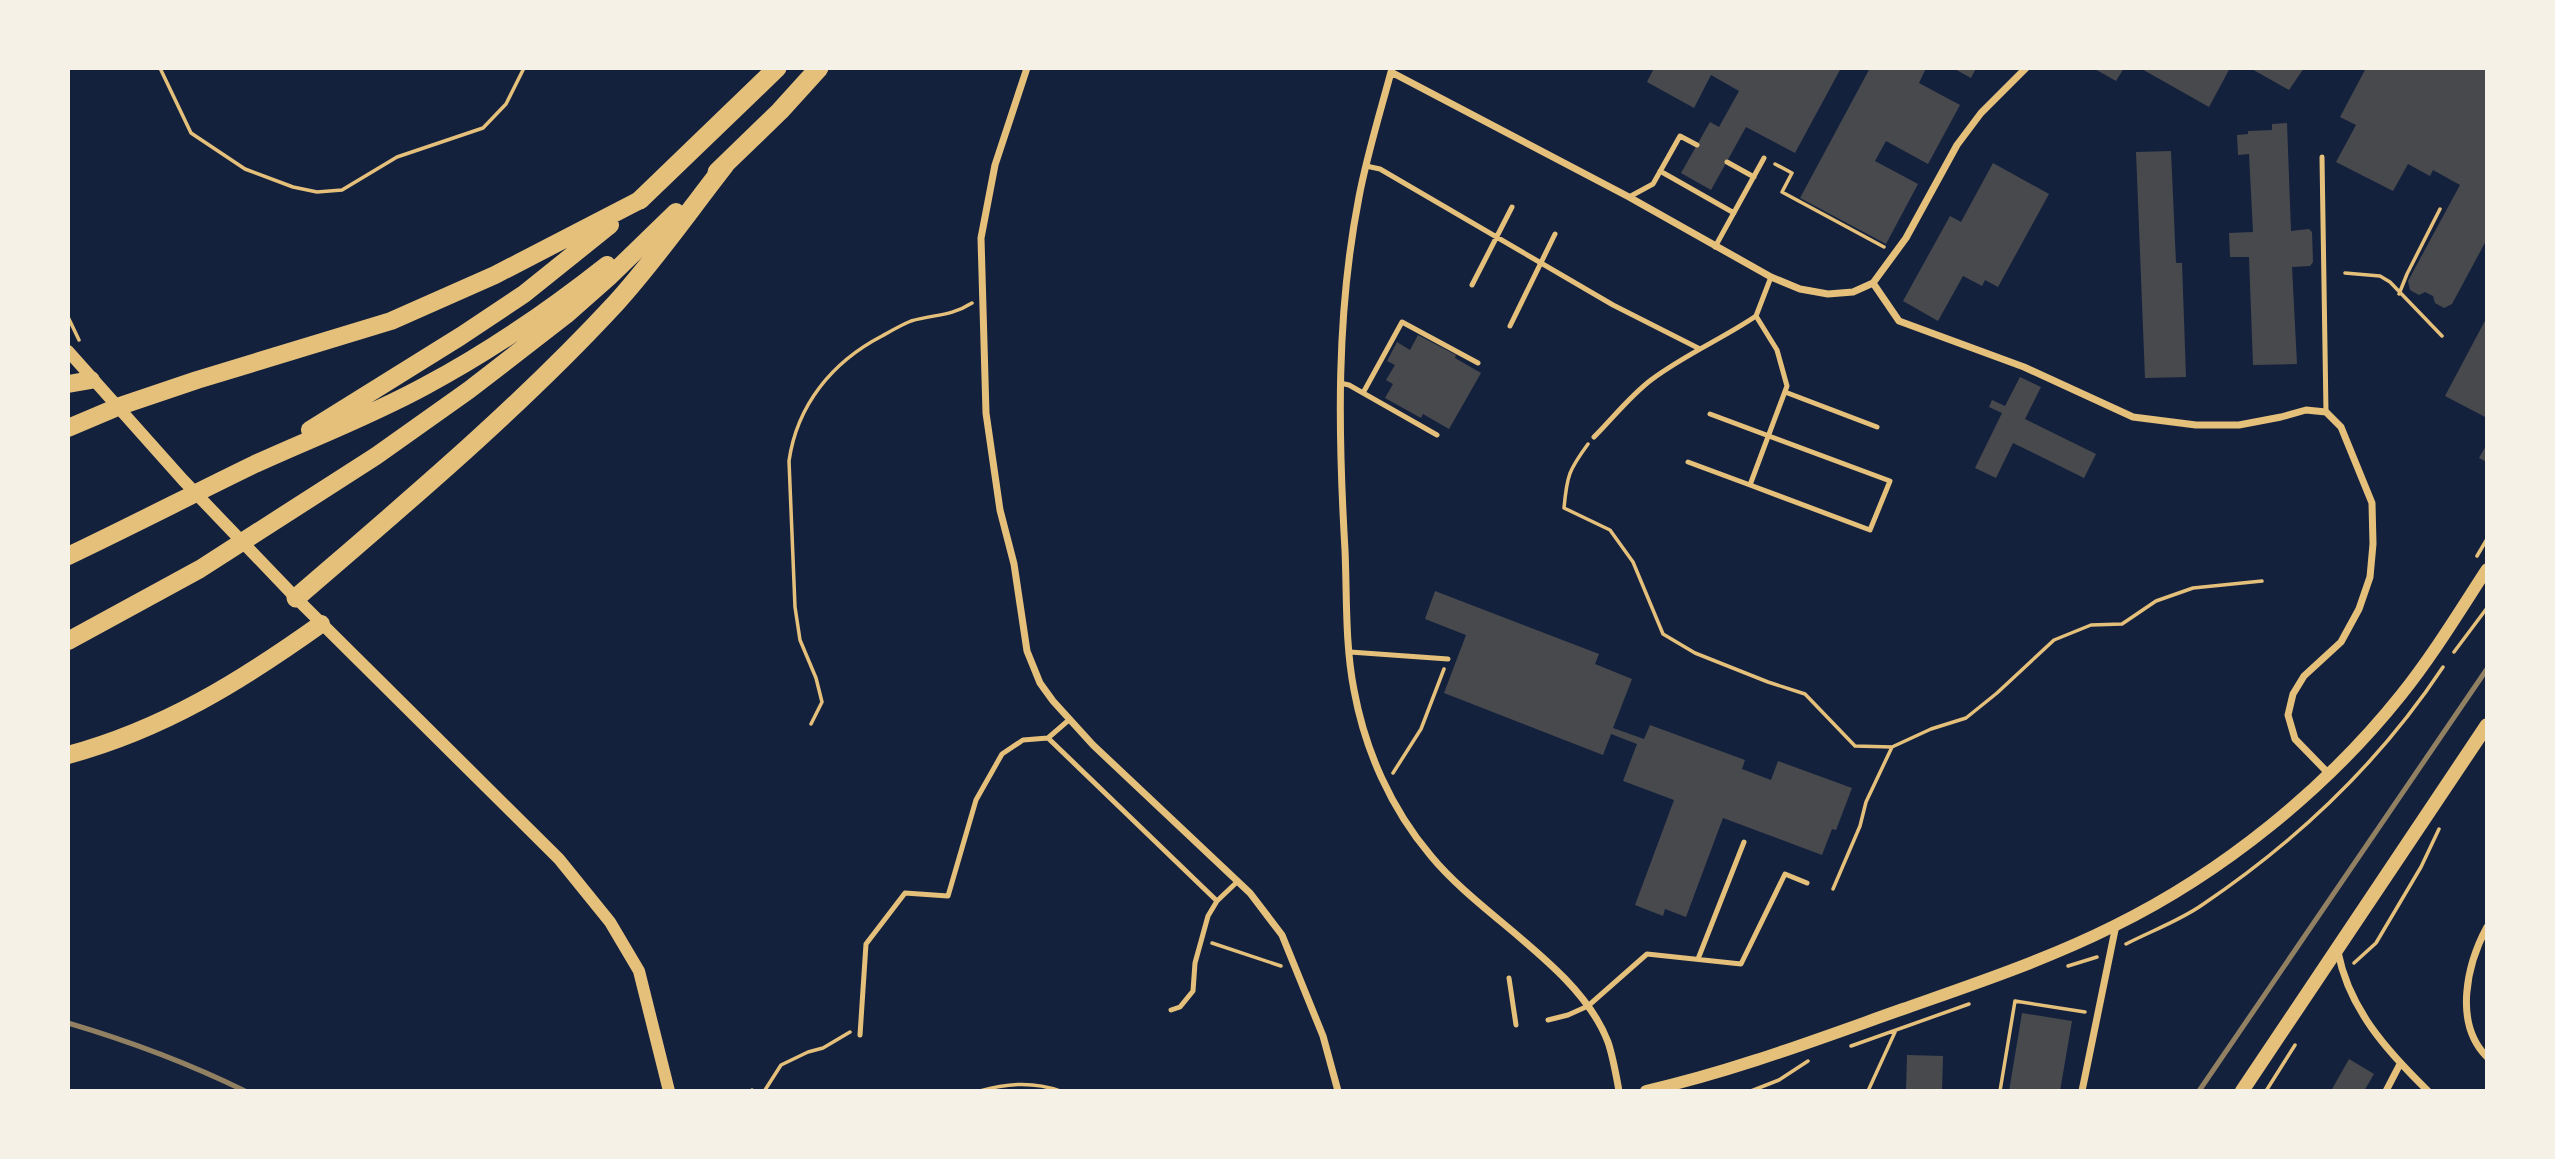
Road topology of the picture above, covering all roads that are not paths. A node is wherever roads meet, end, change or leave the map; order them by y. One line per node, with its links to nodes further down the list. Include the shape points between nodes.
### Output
1 (777, 68): 15 (highway)
2 (819, 68): 10 (highway)
3 (1027, 68): 53 (street, via 995,165 981,238 986,414 1027,652 1040,682)
4 (2026, 68): 24 (street, via 1957,145 1906,238)
5 (1392, 70): 11 (street); 14 (street)
6 (1697, 145): 12 (lane, via 1680,136)
7 (2322, 157): 36 (lane)
8 (1764, 158): 13 (lane)
9 (1727, 162): 13 (lane)
10 (725, 165): 17 (highway); 48 (highway, via 618,300 551,370)
11 (1366, 166): 20 (lane, via 1380,169); 32 (street, via 1348,266)
12 (1660, 171): 14 (lane, via 1653,184); 18 (lane)
13 (1754, 177): 18 (lane)
14 (1629, 197): 21 (street)
15 (640, 200): 39 (highway, via 505,271 391,321 197,380); 44 (highway, via 513,301)
16 (1512, 207): 20 (lane)
17 (676, 212): 44 (highway, via 535,318 467,362 378,410); 50 (highway, via 609,277 514,356 376,456 200,569)
18 (1734, 213): 21 (lane)
19 (1555, 234): 22 (lane)
20 (1496, 238): 22 (lane); 25 (lane)
21 (1716, 247): 23 (street)
22 (1540, 263): 27 (lane); 28 (lane)
23 (1771, 277): 24 (street, via 1800,289 1828,293 1853,292); 26 (lane)
24 (1873, 284): 36 (street, via 1899,321 2004,359 2133,417 2239,425 2306,410)
25 (1472, 285)
26 (1756, 316): 28 (lane); 34 (lane, via 1777,350)
27 (1510, 326)
28 (1698, 348): 42 (lane, via 1649,381)
29 (68, 351): 31 (street)
30 (1478, 363): 35 (lane, via 1402,322)
31 (91, 380): 33 (highway); 48 (street)
32 (1340, 383): 35 (lane); 51 (street, via 1339,460)
33 (68, 384)
34 (1785, 392): 38 (lane); 41 (lane)
35 (1363, 393): 40 (lane)
36 (2326, 412): 57 (street, via 2341,427 2372,503 2373,544 2370,577 2359,609 2341,642 2304,676 2288,715 2295,739)
37 (1710, 414): 41 (lane)
38 (1877, 427)
39 (68, 428)
40 (1437, 435)
41 (1769, 436): 45 (lane); 45 (lane, via 1890,481 1870,530)
42 (1594, 437)
43 (1688, 462): 45 (lane)
44 (255, 464): 46 (highway)
45 (1750, 485)
46 (68, 556)
47 (2487, 569): 57 (street, via 2399,697)
48 (296, 598): 49 (street)
49 (320, 624): 56 (highway, via 214,695 139,731); 75 (street, via 559,859 610,922 639,971)
50 (68, 641)
51 (1349, 652): 52 (lane); 67 (street, via 1364,735 1405,822 1466,894 1551,967)
52 (1448, 659)
53 (1070, 719): 55 (lane); 59 (street)
54 (2487, 725): 64 (main road)
55 (1048, 737): 61 (lane); 71 (lane, via 1023,740 1002,754 976,800 948,896 905,893 866,944)
56 (68, 755)
57 (2329, 774): 62 (street, via 2239,850)
58 (1744, 842): 65 (lane)
59 (1238, 881): 61 (lane); 76 (street, via 1282,935 1322,1036)
60 (1807, 884): 65 (lane, via 1785,874 1741,964)
61 (1217, 901): 68 (lane, via 1200,939 1193,991 1180,1007)
62 (2116, 925): 74 (street, via 1993,977); 80 (street)
63 (2487, 927): 72 (street, via 2466,984 2468,1022)
64 (2337, 948): 73 (street, via 2358,1010); 81 (main road)
65 (1698, 959): 67 (lane, via 1647,954)
66 (1510, 978): 70 (lane)
67 (1588, 1006): 69 (lane); 77 (street, via 1607,1040)
68 (1171, 1010)
69 (1548, 1020)
70 (1516, 1025)
71 (860, 1035)
72 (2487, 1057)
73 (2400, 1064): 82 (street); 83 (street)
74 (1705, 1077): 78 (street); 79 (street)
75 (669, 1091)
76 (1338, 1091)
77 (1619, 1091)
78 (1646, 1091)
79 (1682, 1091)
80 (2082, 1091)
81 (2242, 1091)
82 (2386, 1091)
83 (2428, 1091)

